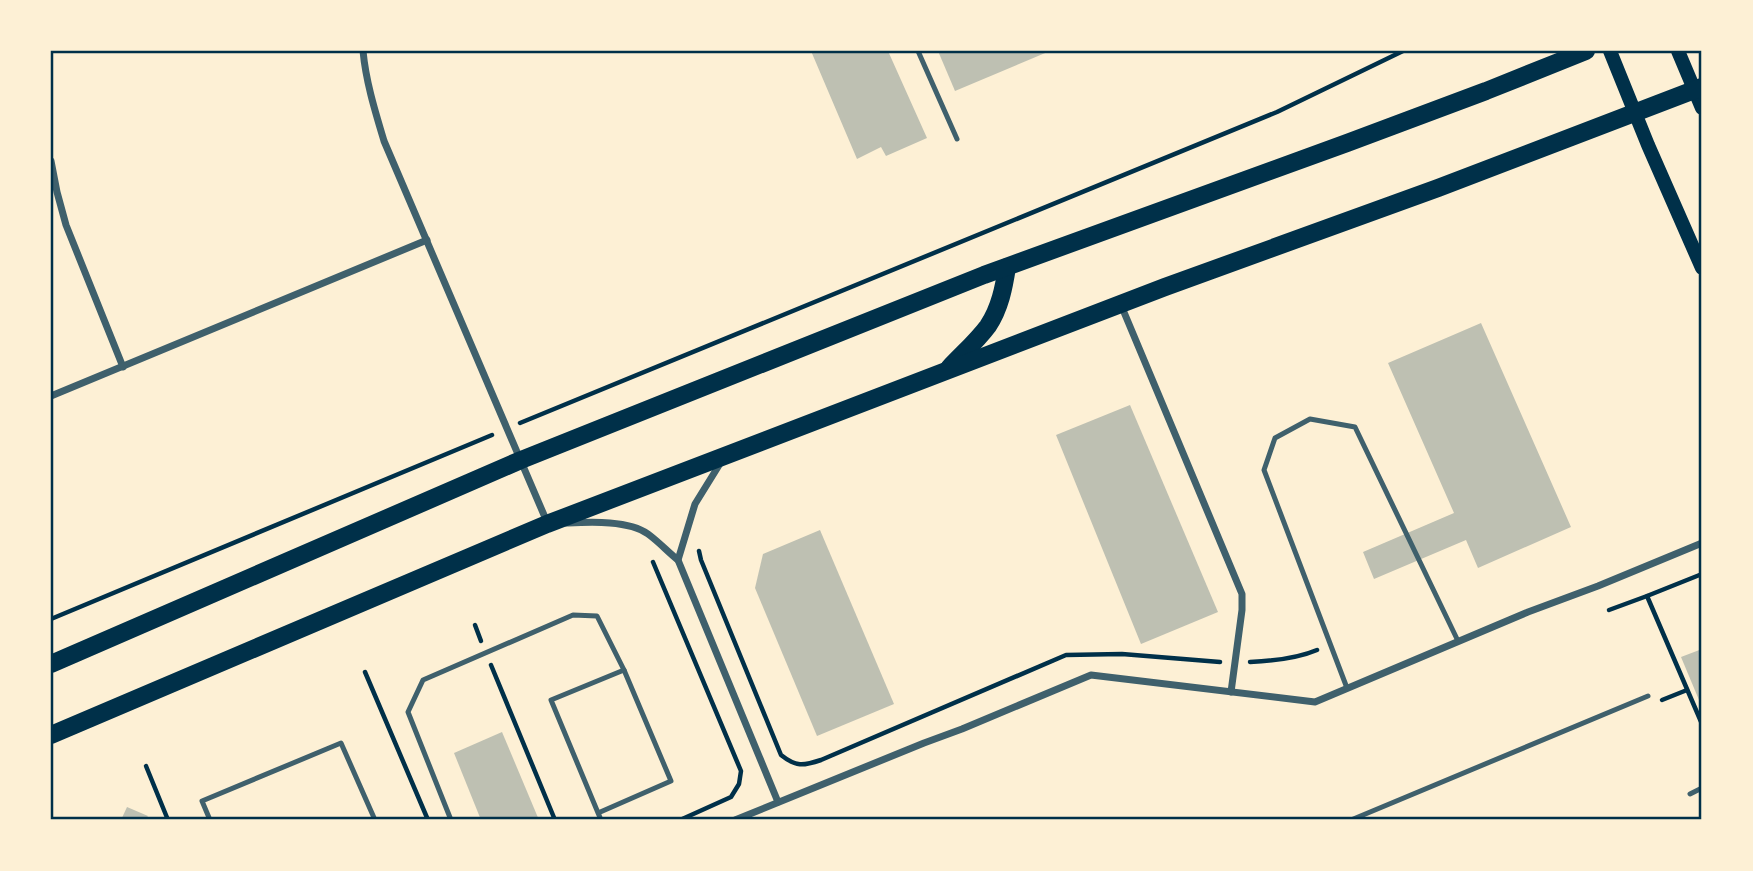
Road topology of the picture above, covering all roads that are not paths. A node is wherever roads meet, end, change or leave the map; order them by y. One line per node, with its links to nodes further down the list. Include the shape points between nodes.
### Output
1 (363, 51): 11 (street, via 384,141)
2 (918, 51): 9 (lane)
3 (1586, 51): 12 (main road)
4 (1610, 51): 8 (main road)
5 (1678, 51): 6 (main road)
6 (1698, 88): 7 (main road); 8 (main road)
7 (1702, 108)
8 (1635, 113): 13 (main road); 14 (main road)
9 (957, 139)
10 (51, 161): 15 (street, via 66,225)
11 (427, 240): 15 (street); 19 (street)
12 (1007, 267): 16 (main road, via 998,307 988,326); 19 (main road)
13 (1702, 268)
14 (1120, 304): 16 (main road); 27 (street, via 1242,594)
15 (122, 367): 17 (street)
16 (947, 370): 18 (main road)
17 (51, 396)
18 (723, 457): 20 (main road); 22 (street, via 695,504)
19 (521, 460): 20 (street); 24 (main road)
20 (547, 524): 22 (street, via 635,527); 29 (main road)
21 (1702, 543): 23 (street)
22 (678, 560): 32 (street)
23 (1458, 641): 26 (street); 26 (lane, via 1355,427 1310,419 1275,438 1264,470)
24 (51, 664)
25 (624, 670): 33 (lane, via 671,781); 33 (lane, via 551,700); 36 (lane, via 597,617 573,615 423,680 408,712)
26 (1348, 688): 27 (street, via 1315,702)
27 (1231, 692): 32 (street, via 1091,675)
28 (1648, 696): 39 (lane)
29 (51, 736)
30 (1702, 788): 31 (lane)
31 (1689, 794)
32 (778, 802): 38 (street)
33 (598, 813): 37 (lane)
34 (211, 820): 35 (lane, via 202,801 341,743)
35 (375, 820)
36 (451, 820)
37 (601, 820)
38 (735, 820)
39 (1351, 820)

